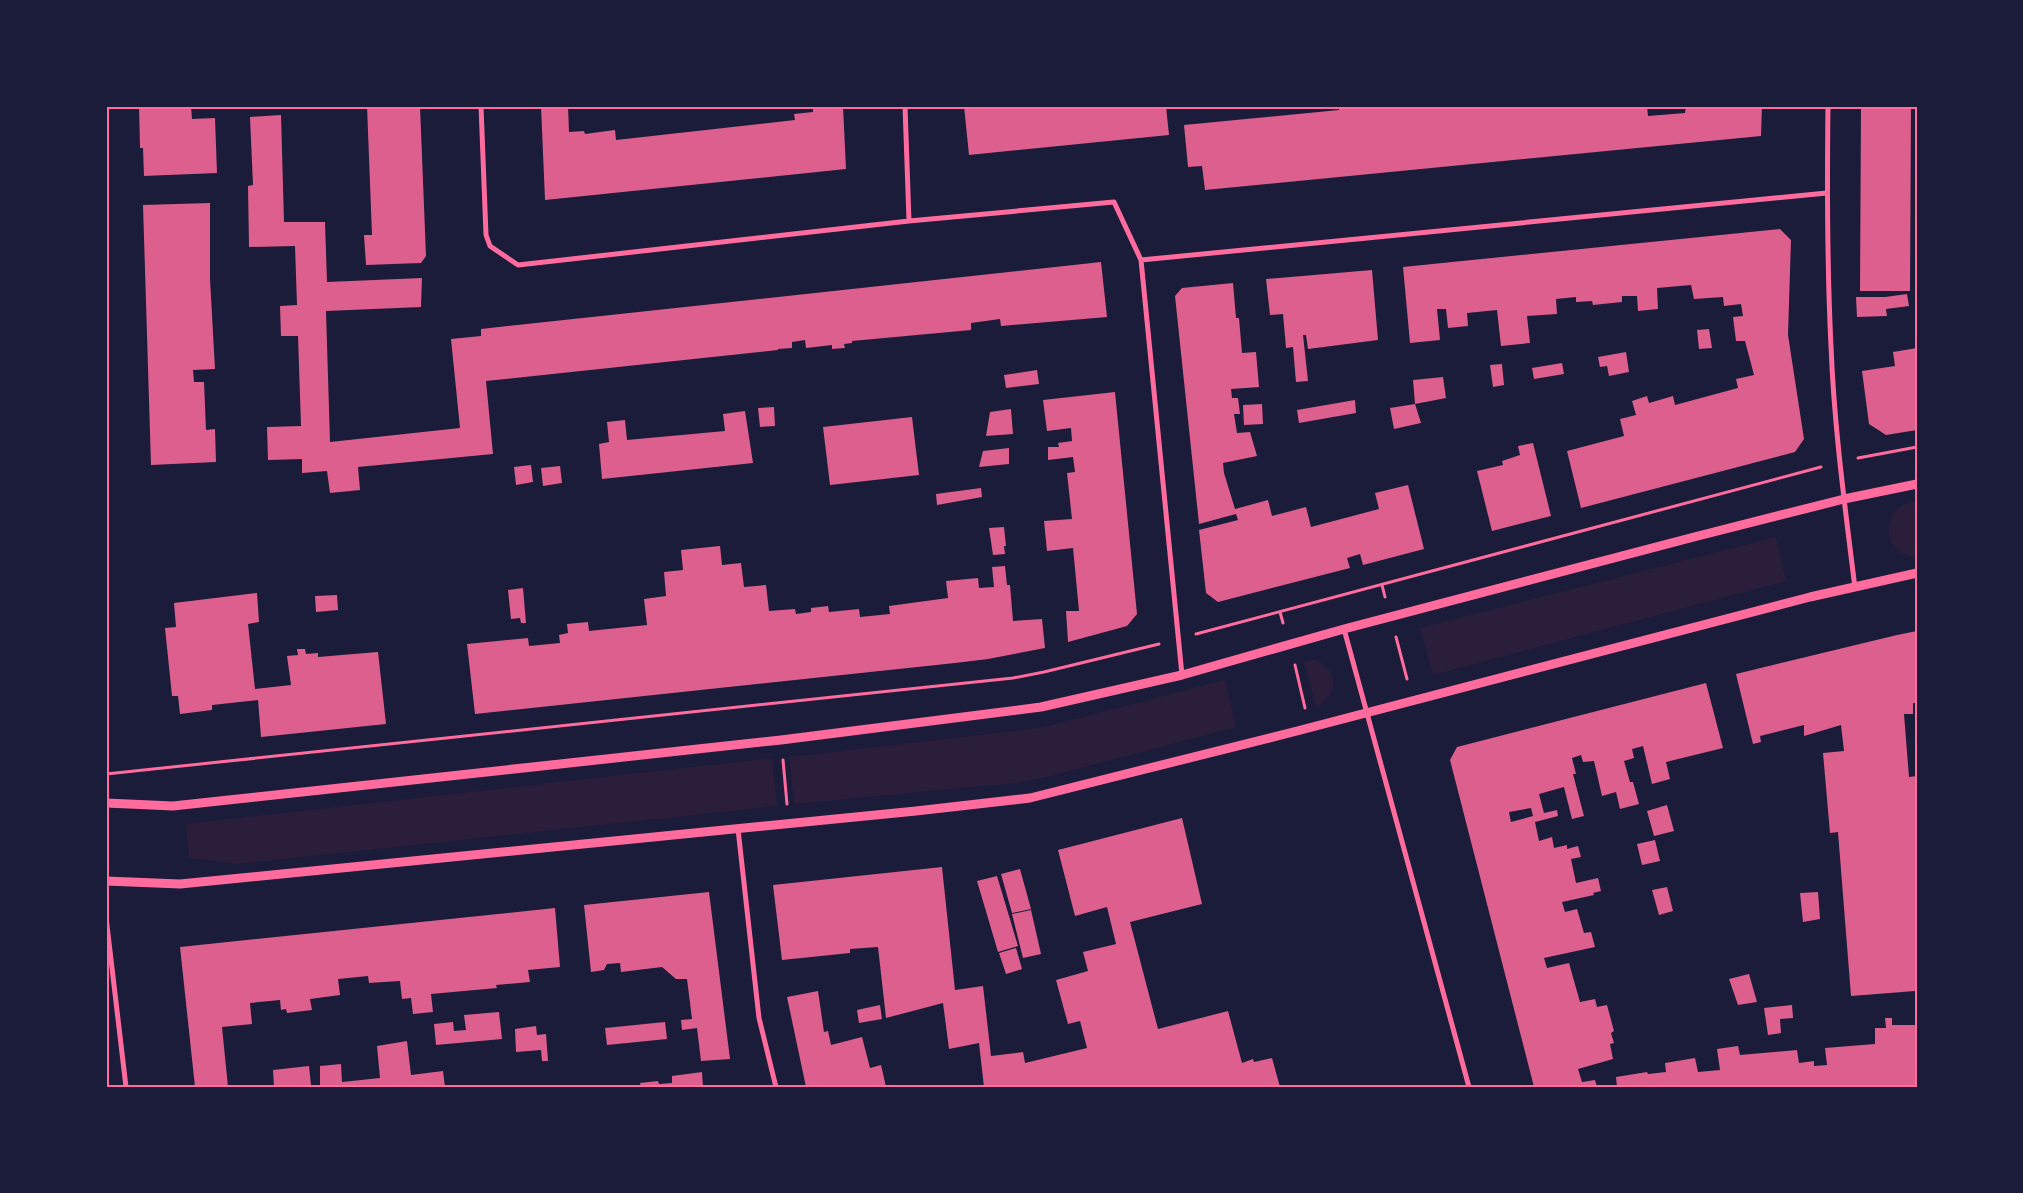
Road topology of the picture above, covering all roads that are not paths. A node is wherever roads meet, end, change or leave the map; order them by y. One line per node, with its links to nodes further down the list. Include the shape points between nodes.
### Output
1 (481, 106): 5 (street, via 486,235 490,246 518,265)
2 (905, 106): 5 (street)
3 (1828, 106): 4 (street)
4 (1827, 193): 6 (street); 8 (street, via 1831,347)
5 (909, 221): 6 (street, via 1114,202)
6 (1141, 260): 12 (street)
7 (1917, 484): 8 (street)
8 (1844, 499): 10 (street); 11 (street)
9 (1917, 573): 10 (street)
10 (1855, 588): 13 (street)
11 (1344, 629): 12 (street); 13 (street)
12 (1182, 675): 14 (street, via 1041,707 781,740 172,806)
13 (1367, 713): 15 (street, via 1030,798); 20 (street)
14 (106, 802)
15 (738, 829): 16 (street, via 180,884); 19 (street, via 759,1018)
16 (106, 881)
17 (106, 917): 18 (street)
18 (126, 1087)
19 (776, 1087)
20 (1469, 1087)

